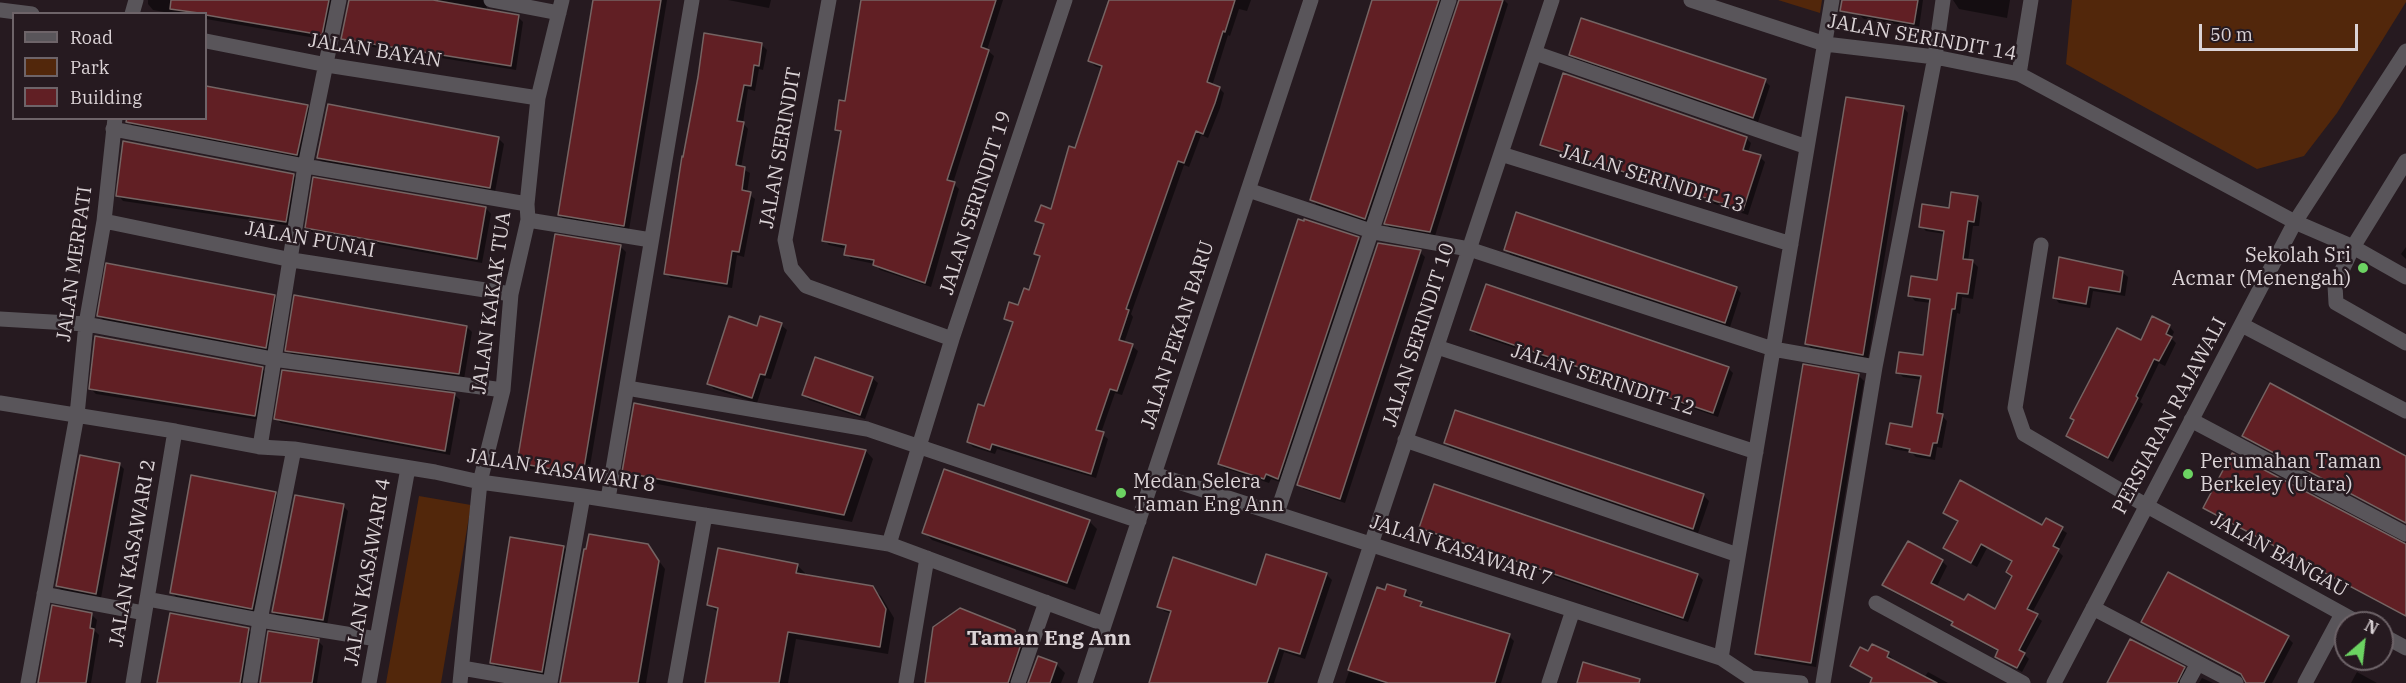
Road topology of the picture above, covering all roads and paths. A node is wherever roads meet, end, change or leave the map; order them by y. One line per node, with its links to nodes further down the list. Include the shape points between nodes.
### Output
1 (339, 0): 21 (street)
2 (491, 0): 13 (street)
3 (692, 0): 34 (street)
4 (829, 0): 45 (street, JALAN SERINDIT, via 785,240 791,268 806,286)
5 (1065, 0): 45 (street, JALAN SERINDIT 19)
6 (1311, 0): 29 (street, JALAN PEKAN BARU)
7 (1449, 0): 33 (street)
8 (1552, 0): 19 (street, JALAN SERINDIT 10)
9 (1691, 0): 17 (street, JALAN SERINDIT 14)
10 (1832, 0): 17 (street)
11 (1943, 0): 20 (street)
12 (2031, 0): 22 (street)
13 (561, 6): 23 (street, JALAN KAKAK TUA)
14 (0, 9): 15 (street)
15 (19, 12)
16 (207, 41): 21 (street, JALAN BAYAN)
17 (1825, 44): 20 (street, JALAN SERINDIT 14); 25 (street)
18 (2406, 51): 32 (street, PERSIARAN RAJAWALI)
19 (1535, 53): 25 (street); 26 (street, JALAN SERINDIT 10)
20 (1935, 57): 22 (street, JALAN SERINDIT 14); 50 (street)
21 (327, 65): 23 (street, JALAN BAYAN); 28 (street)
22 (2019, 74): 32 (street, JALAN SERINDIT 14)
23 (538, 99): 30 (street, JALAN KAKAK TUA)
24 (114, 124): 28 (street); 31 (street, JALAN MERPATI)
25 (1807, 147): 35 (street)
26 (1501, 154): 35 (street, JALAN SERINDIT 13); 38 (street, JALAN SERINDIT 10)
27 (2406, 161): 37 (street)
28 (305, 166): 30 (street); 39 (street)
29 (1248, 190): 33 (street); 64 (street, JALAN PEKAN BARU)
30 (527, 212): 34 (street); 41 (street, JALAN KAKAK TUA)
31 (104, 221): 39 (street, JALAN PUNAI); 43 (street, JALAN MERPATI)
32 (2295, 222): 37 (street, JALAN SERINDIT 14); 44 (street, PERSIARAN RAJAWALI)
33 (1371, 231): 38 (street); 69 (street)
34 (651, 240): 51 (street)
35 (1791, 244): 48 (street)
36 (2041, 245): 68 (street, JALAN BANGAU, via 2015,408 2024,434)
37 (2354, 247): 40 (street, JALAN SERINDIT 14); 46 (street, via 2335,285 2336,303)
38 (1469, 249): 47 (street, JALAN SERINDIT 10); 48 (street)
39 (292, 260): 41 (street, JALAN PUNAI); 49 (street)
40 (2406, 277)
41 (511, 294): 52 (street, JALAN KAKAK TUA)
42 (0, 319): 43 (street)
43 (86, 324): 49 (street); 55 (street, JALAN MERPATI)
44 (2241, 325): 54 (street); 56 (street, PERSIARAN RAJAWALI)
45 (952, 339): 59 (street, JALAN SERINDIT 19)
46 (2406, 343)
47 (1437, 347): 58 (street, JALAN SERINDIT 10); 62 (street, JALAN SERINDIT 12)
48 (1773, 349): 50 (street); 62 (street)
49 (273, 359): 52 (street); 60 (street)
50 (1875, 367): 104 (street)
51 (627, 388): 59 (street, via 867,429); 67 (street)
52 (503, 390): 65 (street, JALAN KAKAK TUA)
53 (0, 403): 55 (street, JALAN KASAWARI 8)
54 (2406, 411)
55 (77, 415): 57 (street, JALAN KASAWARI 8); 77 (street, JALAN MERPATI)
56 (2192, 420): 68 (street, PERSIARAN RAJAWALI); 72 (street)
57 (175, 431): 60 (street, JALAN KASAWARI 8); 80 (street, JALAN KASAWARI 2)
58 (1406, 441): 74 (street, JALAN SERINDIT 10); 75 (street)
59 (919, 445): 71 (street); 73 (street, JALAN SERINDIT 19)
60 (260, 447): 61 (street, JALAN KASAWARI 8)
61 (294, 449): 63 (street, JALAN KASAWARI 8); 84 (street)
62 (1756, 452): 75 (street)
63 (408, 468): 65 (street, JALAN KASAWARI 8); 87 (street, JALAN KASAWARI 4)
64 (1154, 474): 69 (street, JALAN KASAWARI 7); 71 (street, JALAN PEKAN BARU)
65 (480, 482): 66 (street, JALAN KASAWARI 8); 90 (street, JALAN KAKAK TUA)
66 (583, 496): 67 (street, JALAN KASAWARI 8); 96 (street)
67 (608, 499): 70 (street, JALAN KASAWARI 8)
68 (2147, 506): 81 (street, PERSIARAN RAJAWALI); 83 (street, JALAN BANGAU)
69 (1277, 513): 74 (street, JALAN KASAWARI 7)
70 (705, 515): 73 (street, JALAN KASAWARI 8); 97 (street)
71 (1139, 521): 85 (street, JALAN PEKAN BARU)
72 (2406, 534)
73 (889, 544): 76 (street, JALAN KASAWARI 8)
74 (1371, 544): 82 (street, JALAN KASAWARI 7); 101 (street, JALAN SERINDIT 10)
75 (1738, 555): 88 (street)
76 (927, 558): 78 (street, JALAN KASAWARI 8); 98 (street)
77 (44, 594): 80 (street); 92 (street, JALAN MERPATI)
78 (1046, 602): 85 (street, JALAN KASAWARI 8); 99 (street)
79 (1876, 603): 105 (street)
80 (146, 606): 84 (street); 93 (street, JALAN KASAWARI 2)
81 (2093, 608): 89 (street); 106 (street, PERSIARAN RAJAWALI)
82 (1573, 610): 88 (street, JALAN KASAWARI 7); 102 (street)
83 (2337, 611)
84 (260, 620): 87 (street); 94 (street)
85 (1104, 624): 100 (street, JALAN PEKAN BARU)
86 (2334, 629): 109 (street)
87 (377, 639): 95 (street, JALAN KASAWARI 4)
88 (1721, 658): 91 (street, JALAN KASAWARI 7)
89 (2198, 663): 107 (street); 108 (street)
90 (461, 676): 96 (street)
91 (1751, 680): 103 (street)
92 (28, 683)
93 (133, 683)
94 (250, 683)
95 (369, 683)
96 (549, 683)
97 (675, 683)
98 (906, 683)
99 (1018, 683)
100 (1085, 683)
101 (1325, 683)
102 (1549, 683)
103 (1801, 683)
104 (1823, 683)
105 (2023, 683)
106 (2054, 683)
107 (2187, 683)
108 (2236, 683)
109 (2305, 683)

